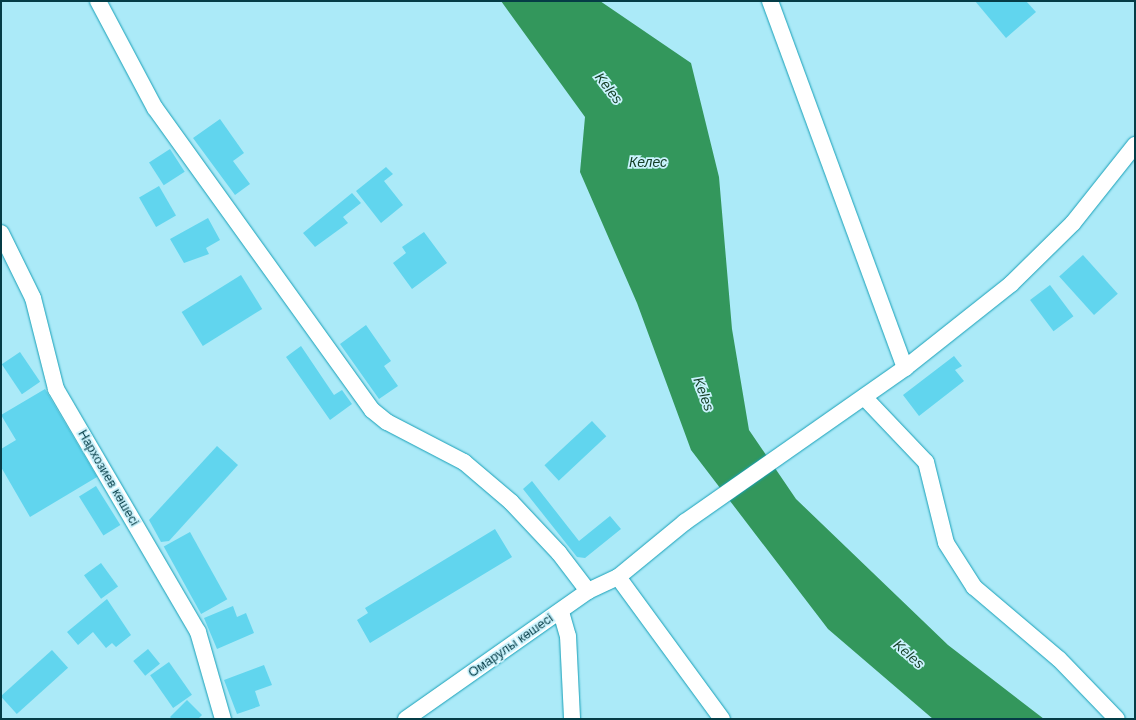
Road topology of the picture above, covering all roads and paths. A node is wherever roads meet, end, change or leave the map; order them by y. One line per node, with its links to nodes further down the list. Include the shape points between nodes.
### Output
1 (98, 1): 8 (street, via 155,108 372,410 388,422 464,462 511,502 559,553)
2 (770, 1): 5 (street)
3 (1135, 145): 5 (street, Омарулы көшесі, via 1073,223 1016,279)
4 (1, 233): 10 (street, Нархозиев көшесі, via 33,298 56,389 198,632)
5 (905, 368): 6 (street, Омарулы көшесі)
6 (864, 397): 7 (street, Омарулы көшесі, via 685,522); 14 (street, via 926,462 946,543 974,587 1059,659)
7 (618, 577): 8 (street, Омарулы көшесі); 13 (street)
8 (588, 591): 9 (street, Омарулы көшесі)
9 (561, 612): 11 (street, Омарулы көшесі); 12 (street, via 568,636)
10 (223, 719)
11 (406, 719)
12 (572, 719)
13 (722, 719)
14 (1117, 719)

